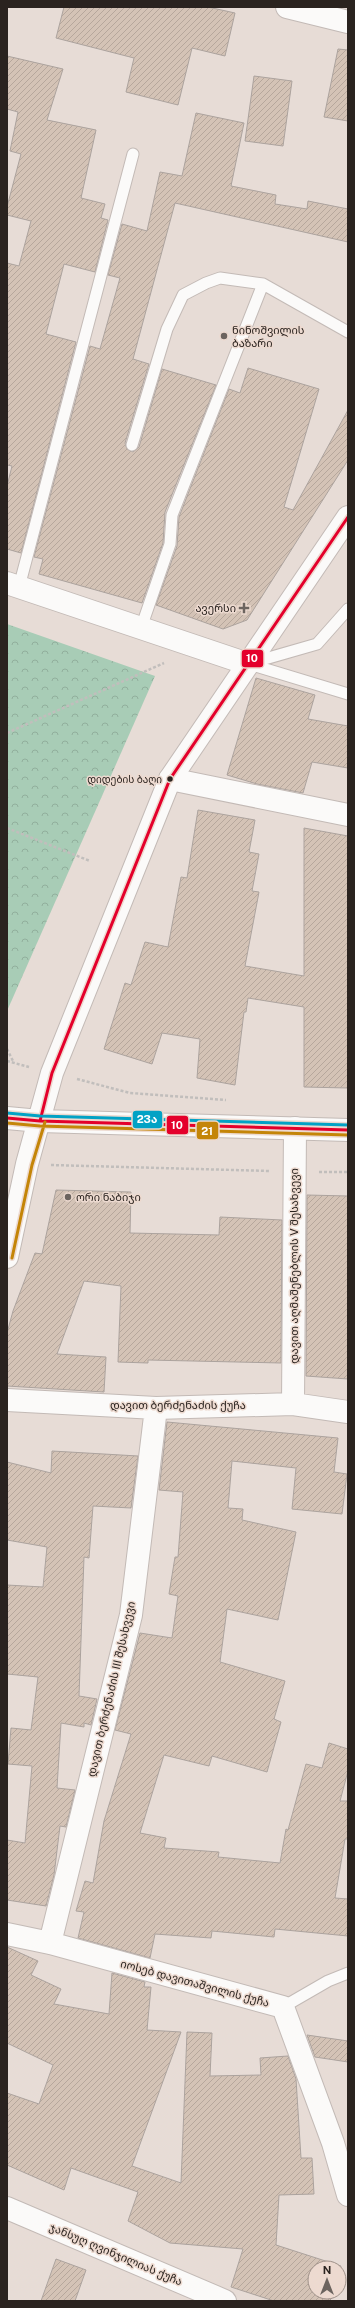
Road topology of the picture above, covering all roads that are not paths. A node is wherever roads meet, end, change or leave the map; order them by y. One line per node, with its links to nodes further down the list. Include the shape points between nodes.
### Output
1 (287, 7): 2 (street)
2 (348, 22)
3 (133, 154): 8 (lane)
4 (263, 284): 5 (lane); 6 (lane, via 220,278 183,295 167,330); 10 (lane, via 172,515 170,544)
5 (348, 332)
6 (132, 445)
7 (348, 517): 11 (street)
8 (13, 585): 10 (street)
9 (348, 609): 11 (lane, via 317,644)
10 (141, 628): 11 (street)
11 (248, 664): 12 (lane); 13 (street)
12 (348, 694)
13 (170, 779): 14 (street); 16 (street, via 52,1073)
14 (348, 814)
15 (7, 1118): 16 (street)
16 (40, 1121): 17 (street); 19 (street, via 27,1164)
17 (295, 1128): 18 (street); 21 (street, დავით აღმაშენებლის V შესახვევი)
18 (348, 1130)
19 (7, 1257)
20 (7, 1400): 22 (street, დავით ბერძენაძის ქუჩა)
21 (293, 1404): 22 (street, დავით ბერძენაძის ქუჩა); 23 (street, დავით ბერძენაძის ქუჩა)
22 (156, 1408): 25 (street, დავით ბერძენაძის III შესახვევი, via 131,1614)
23 (348, 1412)
24 (7, 1934): 25 (street, იოსებ დავითაშვილის ქუჩა)
25 (50, 1943): 27 (street, იოსებ დავითაშვილის ქუჩა)
26 (348, 1973): 27 (lane, via 328,1981)
27 (283, 2007): 28 (street, იოსებ დავითაშვილის ქუჩა, via 333,2142)
28 (348, 2195)
29 (7, 2208): 30 (street, ჯანსუღ ღვინჯილიას ქუჩა)
30 (225, 2301)

